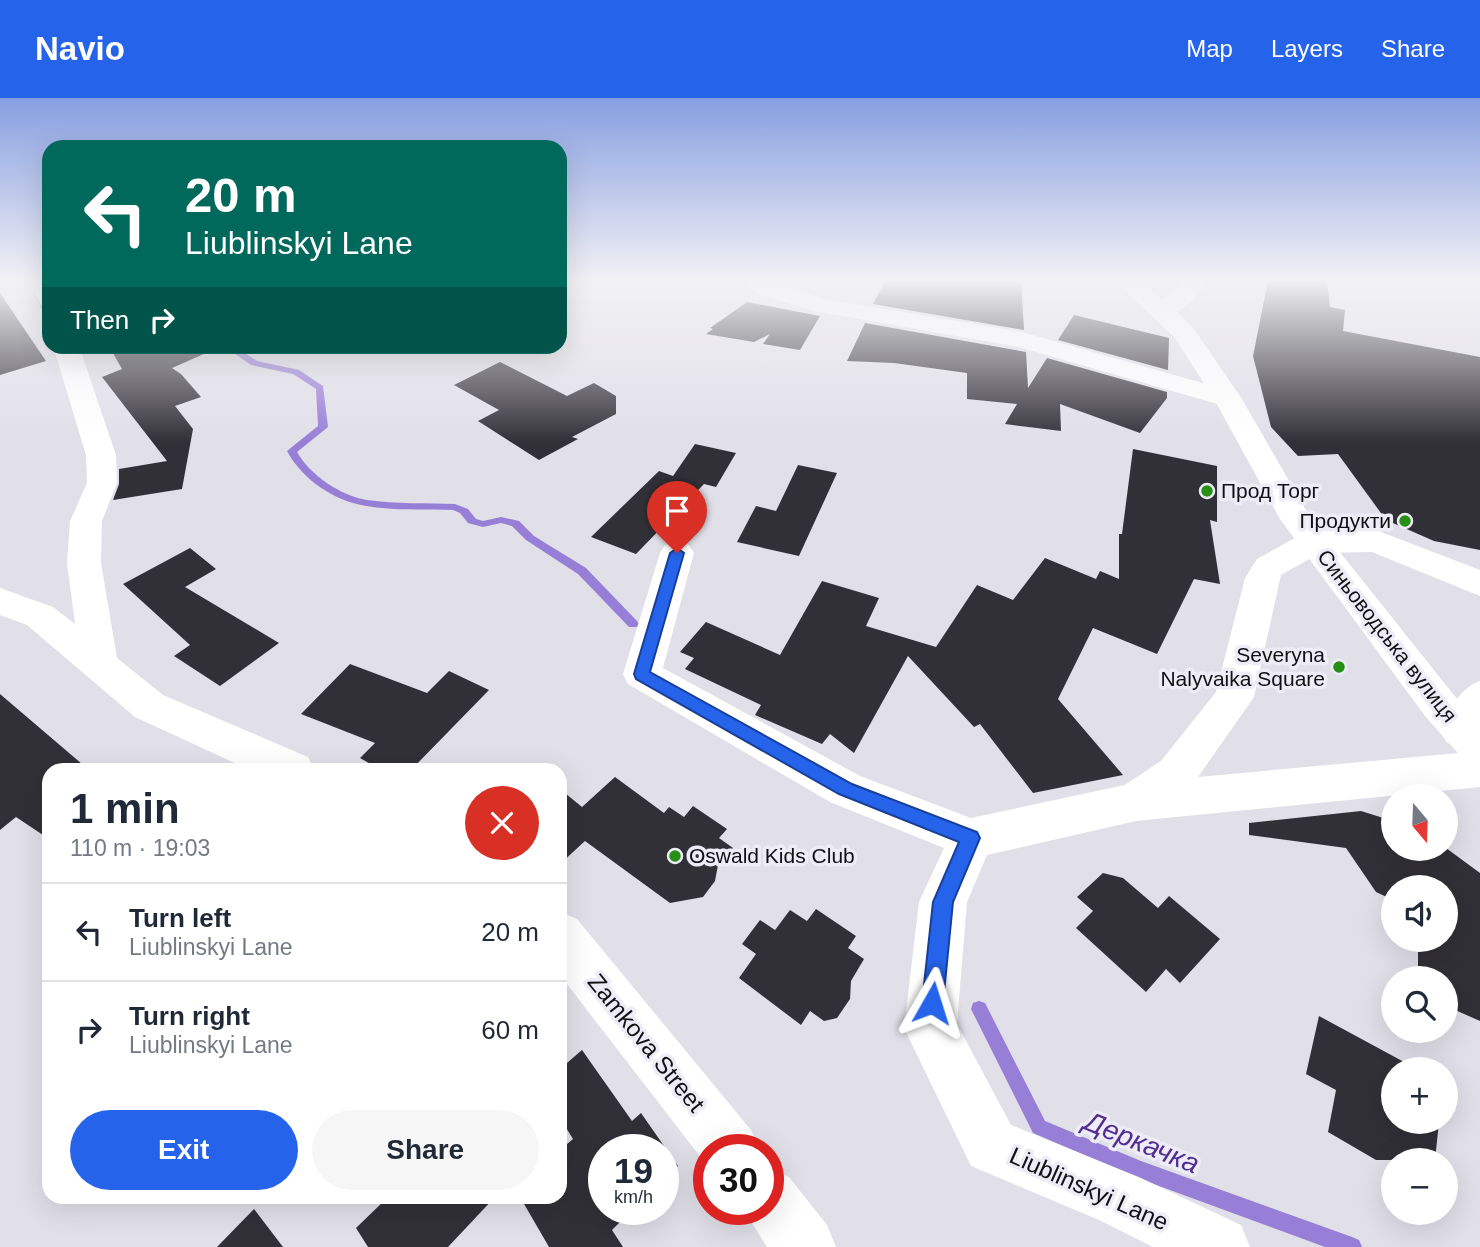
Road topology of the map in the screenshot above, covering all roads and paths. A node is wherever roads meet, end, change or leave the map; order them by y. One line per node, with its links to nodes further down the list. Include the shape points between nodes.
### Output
1 (990, 335): 4 (street)
2 (1185, 335): 4 (street, Синьоводська вулиця)
3 (69, 354): 9 (street, via 101,455 102,483 86,520 84,563)
4 (1228, 399): 5 (street, Синьоводська вулиця, via 1288,507)
5 (1314, 542): 7 (street, Синьоводська вулиця, via 1376,541); 10 (street, Синьоводська вулиця); 13 (street, via 1269,568 1262,578 1234,697 1175,774)
6 (677, 553): 14 (street, via 642,674 845,789)
7 (1480, 584)
8 (0, 601): 9 (street, via 40,616)
9 (99, 667): 11 (street, via 149,706)
10 (1473, 725)
11 (277, 763)
12 (1480, 769): 13 (street)
13 (1136, 802): 14 (street)
14 (971, 838): 19 (street, Liublinskyi Lane, via 943,902 930,1028 991,1146 1120,1199)
15 (567, 945): 16 (street, Zamkova Street)
16 (719, 1134)
17 (784, 1219): 18 (street)
18 (805, 1247)
19 (1219, 1247)

